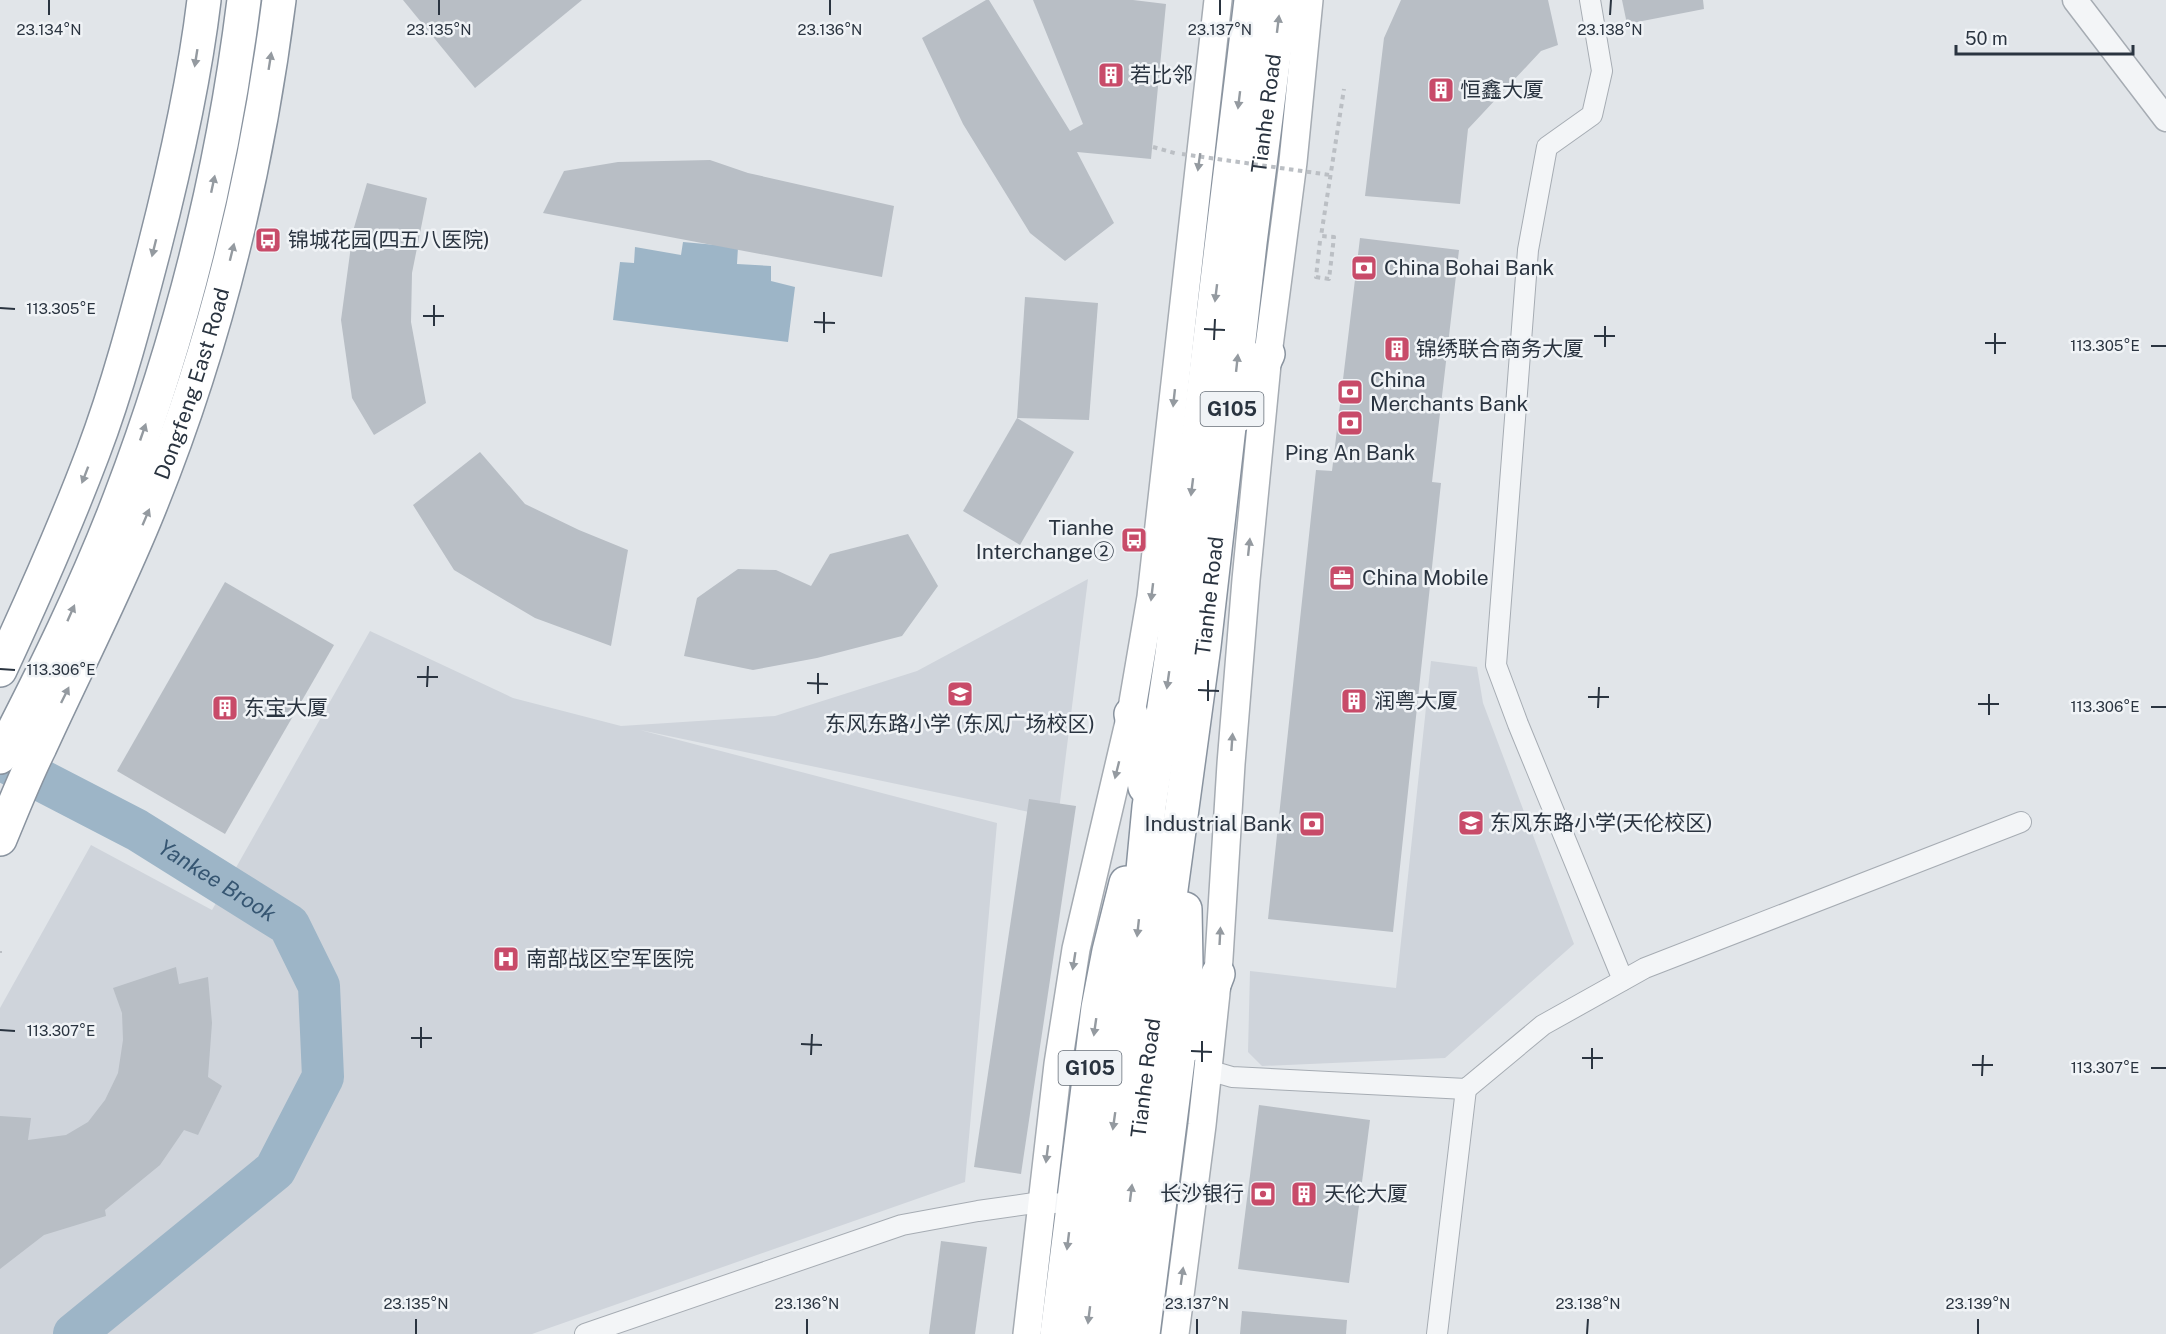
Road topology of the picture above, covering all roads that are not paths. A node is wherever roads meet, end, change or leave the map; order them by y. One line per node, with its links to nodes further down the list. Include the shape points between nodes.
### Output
1 (204, 0): 13 (highway, one-way to 13, via 168,192 114,392 63,529)
2 (244, 0): 15 (highway, one-way to 2, via 62,635 94,561 167,360 209,204 230,101)
3 (279, 0): 19 (highway, Dongfeng East Road, one-way to 3, via 134,545 202,365 247,189)
4 (1218, 0): 14 (main road, one-way to 14, via 1153,585)
5 (1251, 0): 16 (highway, Tianhe Road / G105, one-way to 16, via 1172,654)
6 (1281, 0): 12 (highway, Tianhe Road / G105, one-way to 6)
7 (1309, 0): 11 (main road)
8 (1590, 0): 21 (street, via 1602,71 1592,115 1547,147 1528,250 1496,665)
9 (2075, 0): 10 (street)
10 (2166, 119)
11 (1268, 354): 12 (highway); 20 (main road, one-way to 11, via 1236,699)
12 (1228, 439): 17 (highway, Tianhe Road / G105)
13 (0, 670)
14 (1131, 714): 16 (highway); 25 (main road, one-way to 25, via 1076,948 1058,1064)
15 (0, 757)
16 (1149, 807): 25 (highway, G105, one-way to 25, via 1121,898); 29 (highway, Tianhe Road, one-way to 29)
17 (1181, 818): 23 (highway, G105, via 1186,964); 30 (highway, Tianhe Road, one-way to 17)
18 (2021, 822): 21 (street, via 1645,968)
19 (0, 838)
20 (1218, 974): 22 (main road); 23 (highway)
21 (1623, 980): 24 (street, via 1543,1025)
22 (1208, 1070): 24 (street, via 1232,1077); 32 (main road, one-way to 22)
23 (1175, 1085): 31 (highway, G105)
24 (1466, 1089): 33 (street)
25 (1057, 1203): 26 (street, via 978,1211 902,1225); 27 (main road); 28 (highway, G105, one-way to 28)
26 (585, 1334)
27 (1027, 1334)
28 (1057, 1334)
29 (1087, 1334)
30 (1114, 1334)
31 (1143, 1334)
32 (1175, 1334)
33 (1437, 1334)

